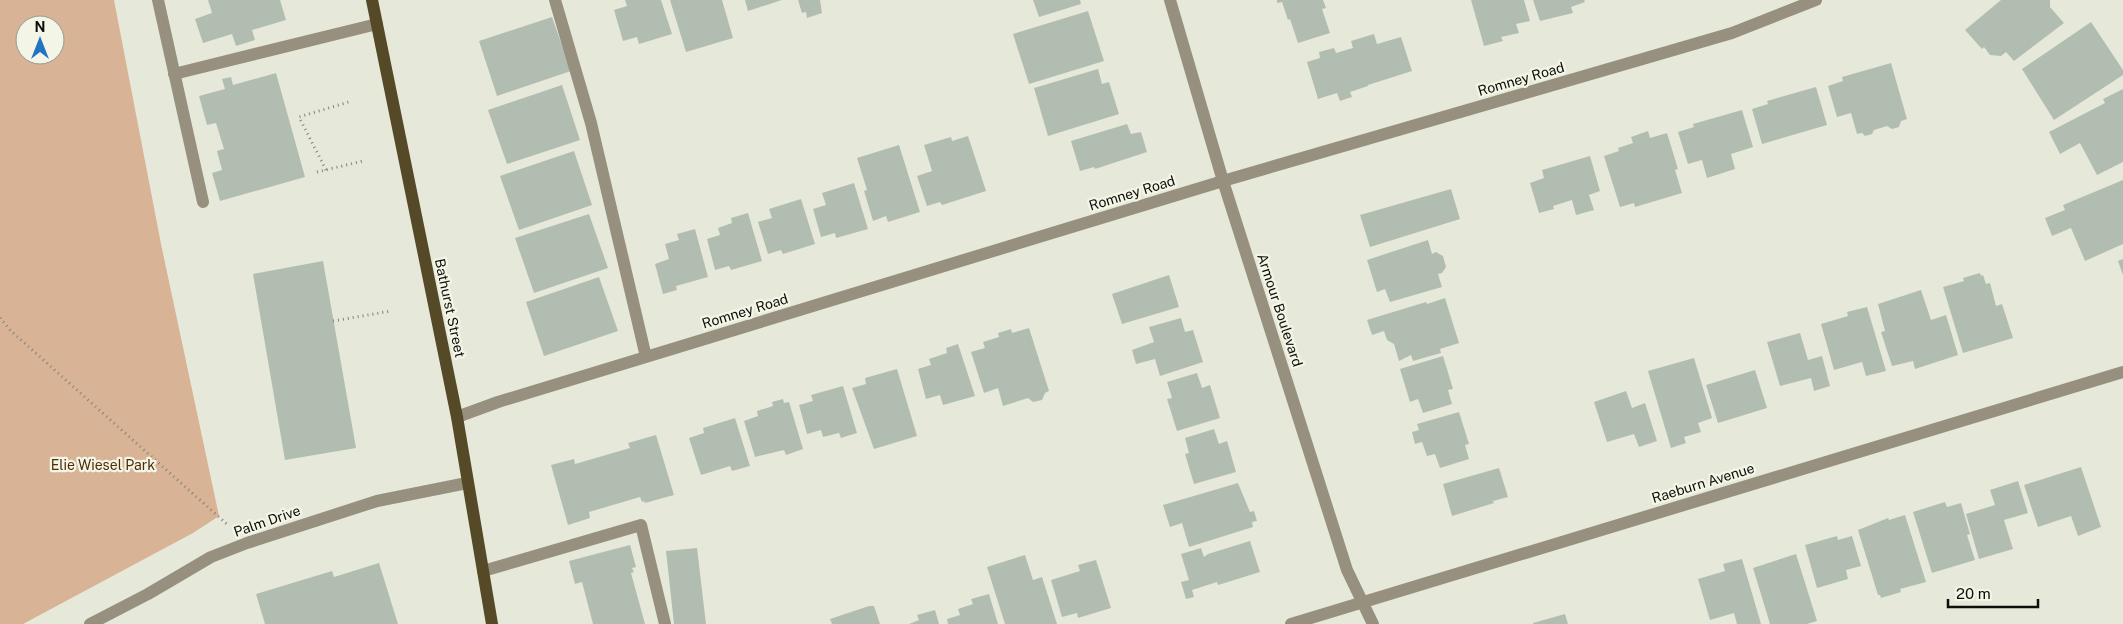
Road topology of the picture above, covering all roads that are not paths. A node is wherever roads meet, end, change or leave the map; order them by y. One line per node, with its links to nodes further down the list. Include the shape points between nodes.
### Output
1 (158, 0): 7 (street)
2 (372, 0): 6 (main road, Bathurst Street)
3 (556, 0): 10 (street, via 591,122)
4 (1170, 0): 8 (street, Armour Boulevard)
5 (1816, 0): 8 (street, Romney Road, via 1732,33)
6 (377, 24): 7 (street); 12 (main road, Bathurst Street)
7 (174, 74): 9 (street)
8 (1223, 181): 10 (street, Romney Road); 15 (street, Armour Boulevard, via 1347,570)
9 (203, 202)
10 (646, 357): 12 (street, Romney Road)
11 (2123, 372): 15 (street, Raeburn Avenue)
12 (457, 417): 13 (main road, Bathurst Street)
13 (467, 483): 14 (main road, Bathurst Street); 16 (street, Palm Drive, via 377,501 247,542 210,557)
14 (483, 571): 17 (main road, Bathurst Street); 18 (street, via 641,525)
15 (1362, 602): 19 (street, Raeburn Avenue); 20 (street, Armour Boulevard)
16 (90, 624)
17 (492, 624)
18 (665, 624)
19 (1291, 624)
20 (1373, 624)

